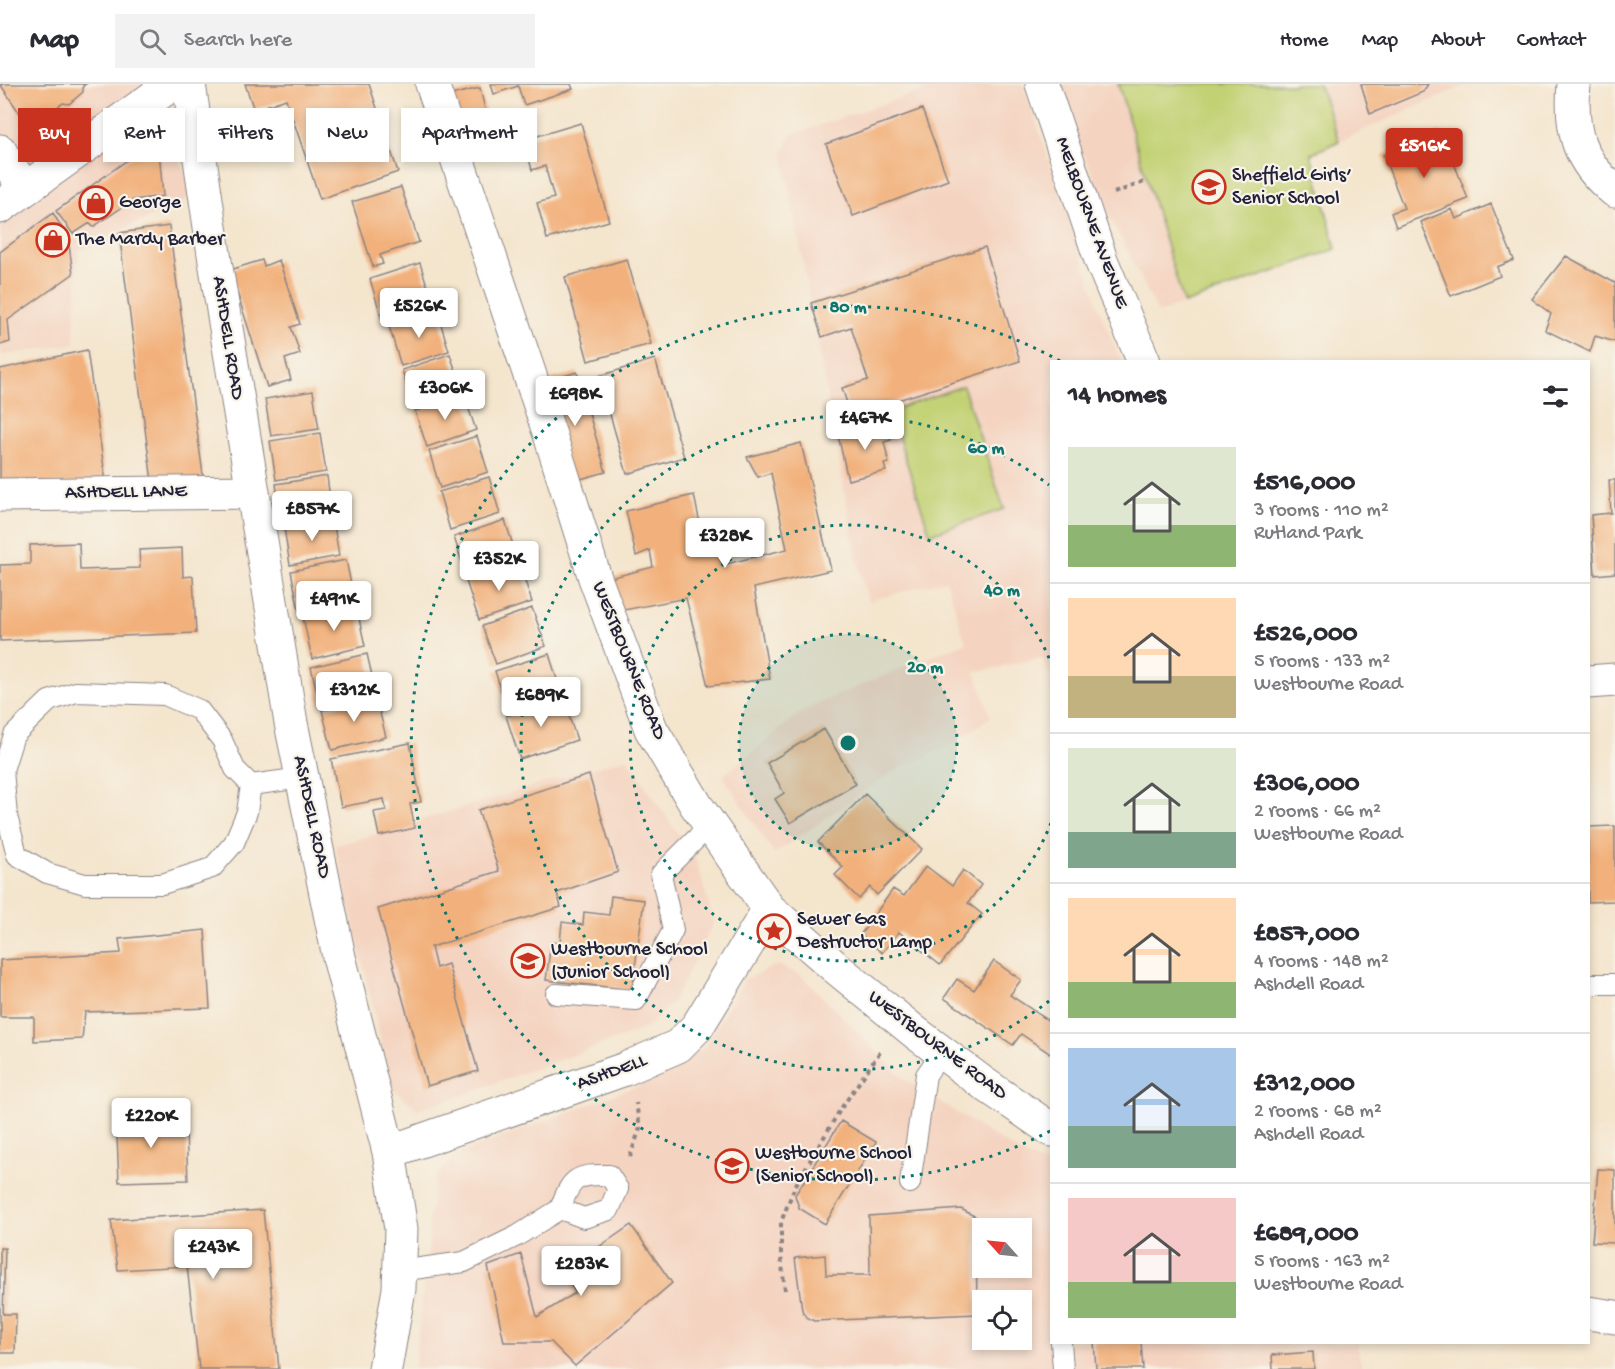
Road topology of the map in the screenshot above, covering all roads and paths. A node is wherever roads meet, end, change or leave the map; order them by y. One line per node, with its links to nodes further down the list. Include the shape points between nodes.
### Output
1 (172, 84): 8 (street)
2 (189, 84): 10 (street, ASHDELL ROAD)
3 (432, 84): 16 (street, WESTBOURNE ROAD, via 595,578 651,729)
4 (1042, 84): 9 (street, MELBOURNE AVENUE, via 1101,260)
5 (1574, 84): 7 (street, via 1571,111 1578,144 1598,178)
6 (0, 151): 8 (street)
7 (1615, 191)
8 (13, 198)
9 (1143, 360)
10 (252, 492): 11 (street, ASHDELL LANE); 14 (street, ASHDELL ROAD)
11 (0, 495)
12 (1615, 680): 13 (street)
13 (1590, 682)
14 (302, 778): 15 (lane); 25 (street, ASHDELL ROAD, via 339,957)
15 (250, 785): 15 (lane, via 235,769 222,740 199,710 165,695 76,692 49,701 14,735 3,770 7,816 16,855 47,873 85,884 162,884 212,868 234,843 247,812)
16 (710, 825): 17 (street, WESTBOURNE ROAD); 20 (lane, via 660,874 673,930 636,1000)
17 (769, 909): 21 (street, WESTBOURNE ROAD); 23 (street, ASHDELL, via 697,1027 678,1046)
18 (1590, 984): 19 (lane)
19 (1615, 984)
20 (556, 994)
21 (902, 1021): 22 (street, WESTBOURNE ROAD); 30 (path, via 840,1110 795,1186 781,1222)
22 (942, 1052): 24 (street, WESTBOURNE ROAD); 27 (lane, via 926,1076)
23 (625, 1069): 25 (street, ASHDELL); 26 (path, via 636,1098 640,1128 630,1158)
24 (1050, 1129)
25 (389, 1152): 29 (street, ASHDELL ROAD, via 400,1229)
26 (609, 1175): 28 (lane, via 586,1174 568,1188); 28 (lane, via 618,1189 609,1210 584,1218)
27 (910, 1183)
28 (561, 1209): 29 (lane, via 464,1262)
29 (399, 1270): 34 (street, ASHDELL ROAD)
30 (784, 1290)
31 (1590, 1313): 32 (street)
32 (1615, 1317)
33 (1061, 1344): 35 (lane)
34 (385, 1369)
35 (1063, 1369)

